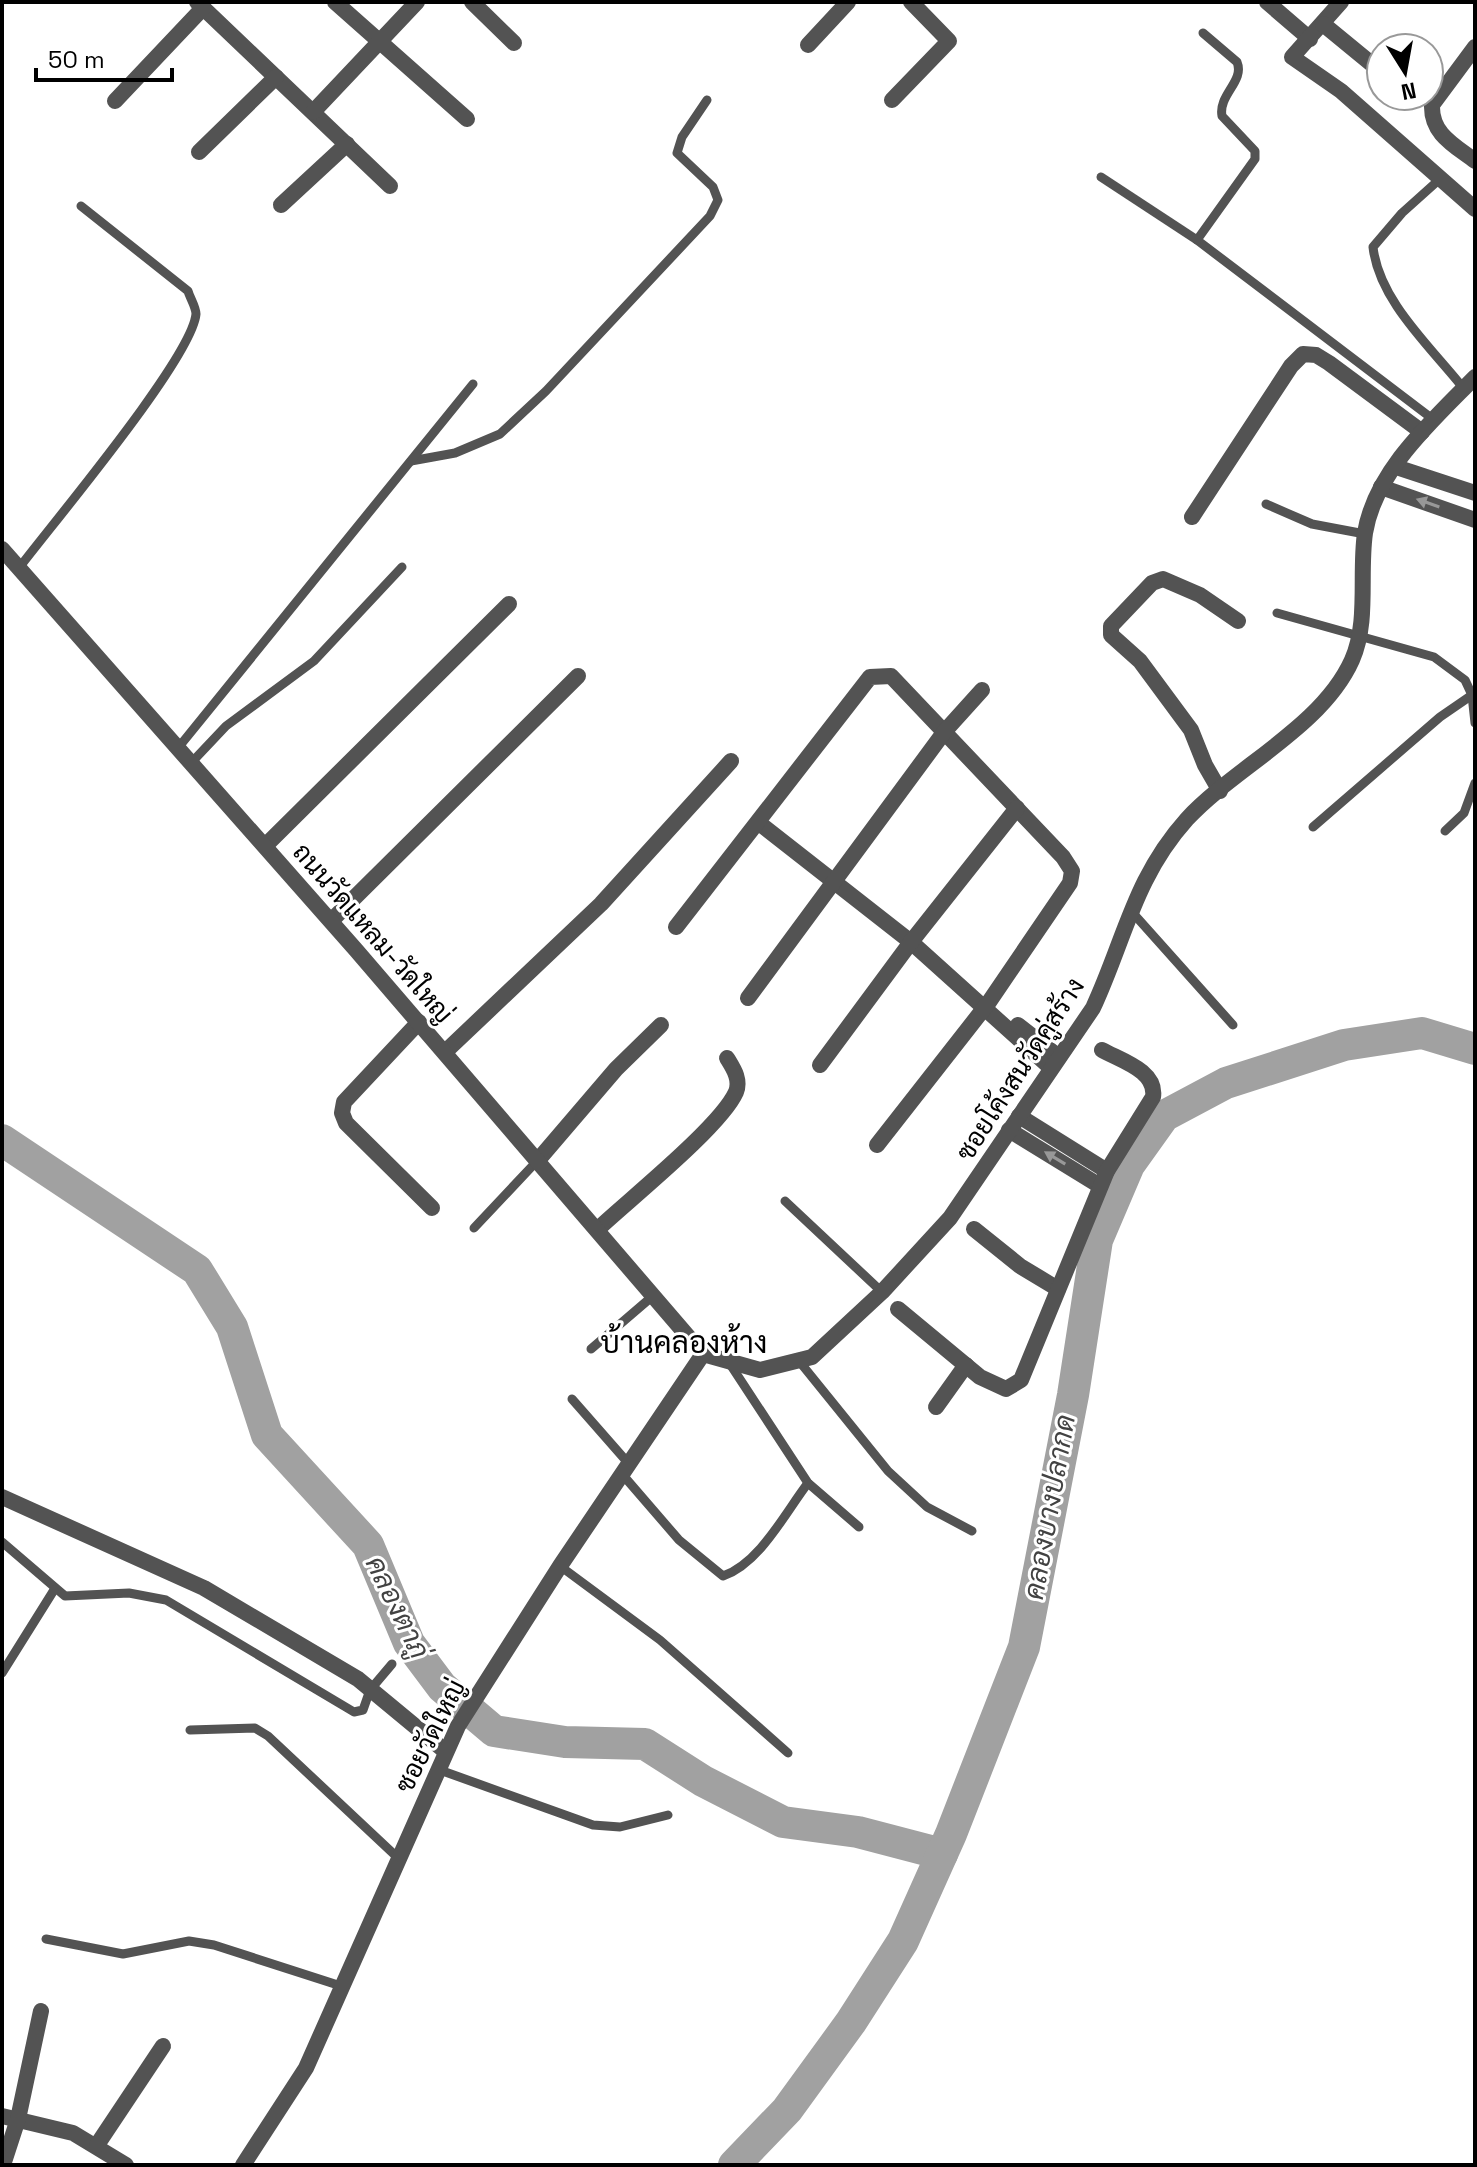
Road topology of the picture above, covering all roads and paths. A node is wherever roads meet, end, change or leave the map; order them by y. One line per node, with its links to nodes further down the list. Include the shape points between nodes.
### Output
1 (335, 2): 12 (street)
2 (417, 2): 12 (street)
3 (472, 2): 13 (street)
4 (848, 2): 14 (street)
5 (911, 2): 19 (street, via 949,41)
6 (1267, 2): 11 (street)
7 (1341, 2): 9 (street)
8 (200, 5): 17 (street); 20 (street)
9 (1323, 24): 11 (street); 16 (street)
10 (1203, 33): 32 (lane, via 1237,62 1239,74 1221,109 1227,122 1252,143 1255,159)
11 (1310, 39): 27 (street, via 1292,57 1341,91)
12 (379, 43): 21 (street); 22 (street)
13 (514, 43)
14 (808, 45)
15 (1475, 47): 25 (street, via 1437,96 1431,117 1440,134)
16 (1365, 58)
17 (276, 77): 21 (street); 24 (street)
18 (707, 100): 36 (lane, via 677,153 713,187 718,200 710,216 500,434 455,453)
19 (892, 100)
20 (115, 101)
21 (313, 112): 23 (street)
22 (467, 119)
23 (347, 144): 28 (street); 29 (street)
24 (199, 152)
25 (1475, 161)
26 (1101, 177): 32 (lane)
27 (1442, 178): 31 (street); 33 (lane, via 1373,247 1387,290)
28 (390, 186)
29 (281, 205)
30 (81, 206): 46 (lane, via 188,291 196,312 189,338 157,387)
31 (1475, 209)
32 (1197, 240): 35 (lane)
33 (1469, 383): 35 (street, ซอยโค้งสนวัดคู่สร้าง)
34 (473, 384): 36 (lane)
35 (1428, 426): 37 (street, ซอยโค้งสนวัดคู่สร้าง); 41 (street, via 1316,355 1303,354)
36 (411, 461): 56 (lane)
37 (1396, 467): 38 (street, ซอยโค้งสนวัดคู่สร้าง); 39 (street)
38 (1381, 487): 42 (street, one-way to 38); 43 (street, ซอยโค้งสนวัดคู่สร้าง)
39 (1475, 493)
40 (1266, 504): 43 (lane, via 1312,524)
41 (1192, 517)
42 (1475, 520)
43 (1365, 534): 50 (street, ซอยโค้งสนวัดคู่สร้าง)
44 (2, 549): 46 (street, ถนนวัดแหลม-วัดใหญ่)
45 (402, 567): 58 (lane, via 314,661 226,726)
46 (19, 568): 56 (street, ถนนวัดแหลม-วัดใหญ่)
47 (509, 604): 66 (street)
48 (1277, 613): 50 (lane)
49 (1238, 621): 60 (street, via 1200,595 1163,579 1152,583 1111,626 1111,635 1140,661 1191,730)
50 (1359, 637): 53 (lane, via 1434,657 1465,680); 60 (street, ซอยโค้งสนวัดคู่สร้าง, via 1337,685 1289,735)
51 (578, 676): 69 (street)
52 (982, 690): 55 (street)
53 (1472, 695): 54 (lane); 64 (lane)
54 (1475, 723)
55 (945, 731): 61 (street); 63 (street, via 891,676 870,677); 67 (street)
56 (178, 748): 58 (street, ถนนวัดแหลม-วัดใหญ่)
57 (731, 761): 78 (street, via 601,904)
58 (191, 763): 66 (street, ถนนวัดแหลม-วัดใหญ่)
59 (1475, 783): 62 (lane)
60 (1220, 791): 68 (street, ซอยโค้งสนวัดคู่สร้าง, via 1178,831)
61 (1017, 808): 71 (street); 73 (street, via 1063,857 1072,871 1070,883)
62 (1470, 814): 65 (lane)
63 (759, 823): 67 (street); 70 (street)
64 (1313, 827)
65 (1445, 831)
66 (265, 846): 69 (street, ถนนวัดแหลม-วัดใหญ่)
67 (832, 881): 71 (street); 72 (street)
68 (1129, 909): 76 (lane); 80 (street, ซอยโค้งสนวัดคู่สร้าง, via 1093,1008)
69 (331, 921): 74 (street, ถนนวัดแหลม-วัดใหญ่)
70 (676, 927)
71 (911, 942): 73 (street); 81 (street)
72 (748, 998)
73 (982, 1002): 80 (street); 84 (street)
74 (419, 1022): 78 (street, ถนนวัดแหลม-วัดใหญ่); 88 (street, via 344,1102 342,1113)
75 (661, 1025): 85 (street)
76 (1233, 1025)
77 (1102, 1050): 86 (street, via 1149,1077 1155,1086)
78 (445, 1052): 85 (street, ถนนวัดแหลม-วัดใหญ่)
79 (727, 1058): 90 (street, via 738,1076 736,1091 717,1117)
80 (1055, 1062): 82 (street, ซอยโค้งสนวัดคู่สร้าง)
81 (820, 1065)
82 (1019, 1116): 83 (street, ซอยโค้งสนวัดคู่สร้าง); 86 (street)
83 (1009, 1130): 86 (street, one-way to 83); 93 (street, ซอยโค้งสนวัดคู่สร้าง, via 950,1218)
84 (877, 1145)
85 (539, 1159): 89 (lane); 90 (street, ถนนวัดแหลม-วัดใหญ่)
86 (1104, 1178): 92 (street)
87 (785, 1201): 93 (lane)
88 (432, 1208)
89 (474, 1228)
90 (599, 1228): 94 (street, ถนนวัดแหลม-วัดใหญ่)
91 (974, 1229): 92 (street)
92 (1058, 1289): 100 (street, via 1021,1380 1006,1389)
93 (882, 1292): 98 (street, ซอยโค้งสนวัดคู่สร้าง, via 812,1357)
94 (654, 1295): 96 (lane); 97 (street, ถนนวัดแหลม-วัดใหญ่)
95 (898, 1309): 100 (street)
96 (591, 1349)
97 (703, 1354): 99 (street, ซอยโค้งสนวัดคู่สร้าง); 103 (street, ซอยวัดใหญ่)
98 (799, 1361): 99 (street, ซอยโค้งสนวัดคู่สร้าง, via 760,1370); 107 (lane, via 888,1471 927,1507)
99 (730, 1364): 104 (lane)
100 (966, 1365): 102 (street)
101 (572, 1399): 103 (lane)
102 (936, 1407)
103 (625, 1469): 104 (lane, via 679,1540 723,1576 761,1547); 109 (street, ซอยวัดใหญ่)
104 (808, 1483): 106 (lane)
105 (2, 1497): 113 (street, via 204,1588)
106 (859, 1527)
107 (972, 1531)
108 (2, 1542): 110 (lane)
109 (560, 1566): 115 (street, ซอยวัดใหญ่); 116 (lane, via 660,1640)
110 (54, 1590): 112 (lane); 113 (lane, via 65,1596 137,1593 166,1600 354,1712 363,1710)
111 (392, 1664): 113 (lane)
112 (2, 1673)
113 (370, 1690): 115 (street)
114 (190, 1730): 119 (lane, via 255,1728)
115 (445, 1751): 117 (street, ซอยวัดใหญ่)
116 (788, 1753)
117 (437, 1769): 118 (lane, via 593,1825 620,1827); 119 (street, ซอยวัดใหญ่)
118 (668, 1815)
119 (397, 1857): 121 (street, ซอยวัดใหญ่)
120 (46, 1939): 121 (lane, via 123,1954 189,1941)
121 (341, 1986): 128 (street, ซอยวัดใหญ่, via 306,2068)
122 (41, 2011): 124 (street)
123 (163, 2046): 125 (street)
124 (10, 2118): 125 (street, via 73,2133); 126 (street)
125 (97, 2145): 127 (street)
126 (3, 2165)
127 (126, 2165)
128 (243, 2165)

